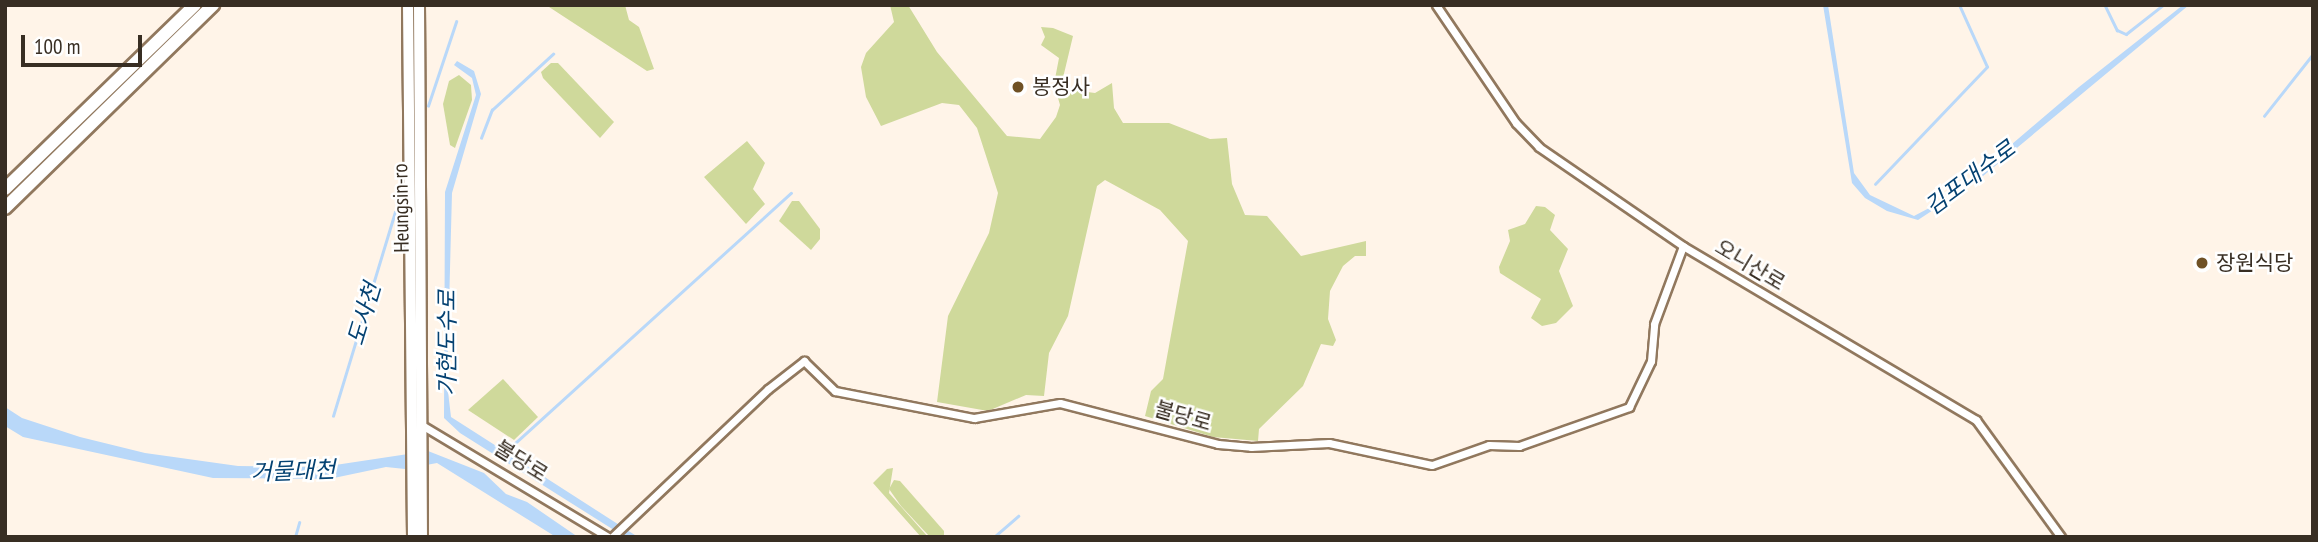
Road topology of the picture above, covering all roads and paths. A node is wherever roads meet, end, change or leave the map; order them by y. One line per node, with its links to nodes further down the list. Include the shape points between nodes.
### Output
1 (195, 5): 6 (highway)
2 (213, 5): 7 (highway)
3 (408, 5): 9 (main road, Heungsin-ro)
4 (419, 5): 9 (main road, Heungsin-ro)
5 (1436, 5): 8 (street, 오니산로, via 1527,136)
6 (5, 189)
7 (5, 208)
8 (1683, 246): 13 (street, 불당로, via 1654,324 1651,361 1629,407 1519,446 1489,445 1432,465 1329,443 1251,447 1218,443 1060,403 975,418 835,391 804,361); 14 (street, 오니산로, via 1976,420)
9 (417, 423): 10 (main road, Heungsin-ro); 13 (street, 불당로)
10 (417, 476): 11 (main road); 12 (main road)
11 (413, 537)
12 (422, 537)
13 (610, 537)
14 (2062, 537)

